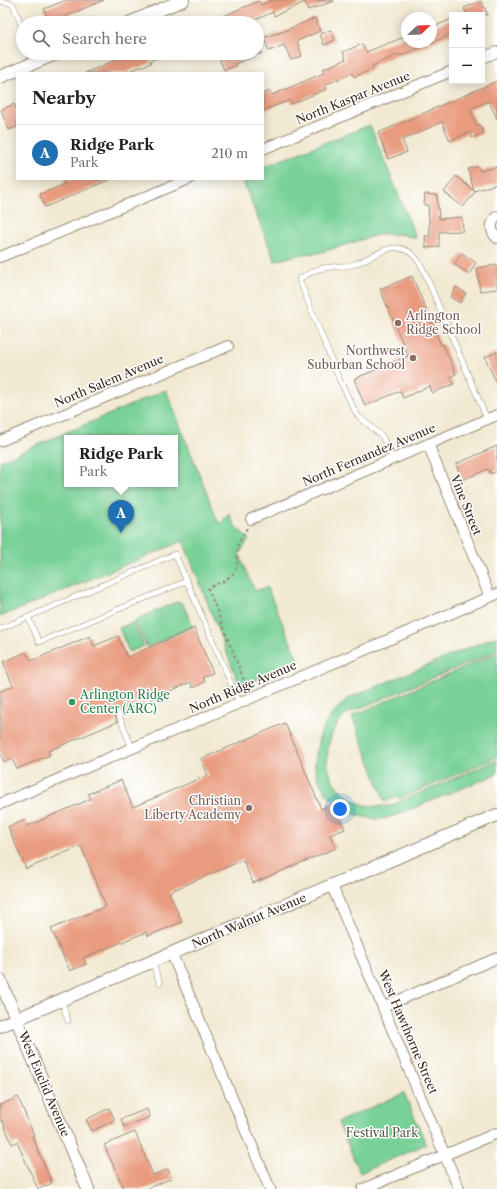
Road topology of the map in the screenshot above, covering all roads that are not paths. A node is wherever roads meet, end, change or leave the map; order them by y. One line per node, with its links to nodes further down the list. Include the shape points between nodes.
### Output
1 (183, 0): 4 (street)
2 (0, 1): 3 (lane, via 14,4)
3 (18, 16)
4 (145, 16)
5 (497, 52): 6 (street)
6 (485, 57)
7 (30, 60): 9 (street)
8 (449, 72): 10 (street, North Kaspar Avenue)
9 (0, 77)
10 (264, 148)
11 (187, 180): 14 (street)
12 (497, 216): 13 (street, via 491,227)
13 (497, 238)
14 (0, 257)
15 (228, 346): 18 (street, North Salem Avenue)
16 (497, 415): 17 (street, North Fernandez Avenue)
17 (487, 419): 19 (street, North Fernandez Avenue); 20 (lane, via 416,258 397,247 351,265 314,271 299,279 340,379 358,416 382,436)
18 (0, 441)
19 (428, 444): 20 (street, North Fernandez Avenue); 23 (street, Vine Street)
20 (394, 459): 21 (street, North Fernandez Avenue)
21 (251, 519)
22 (187, 581): 24 (lane, via 39,642); 24 (lane, via 176,554); 26 (lane)
23 (493, 596): 26 (street, North Ridge Avenue)
24 (28, 617): 25 (lane)
25 (0, 629)
26 (237, 697): 28 (street, North Ridge Avenue)
27 (118, 713): 28 (lane)
28 (132, 748): 29 (street, North Ridge Avenue)
29 (0, 804)
30 (497, 815): 31 (street, North Walnut Avenue)
31 (332, 886): 32 (street, North Walnut Avenue); 38 (street, West Hawthorne Street)
32 (172, 954): 34 (street, North Walnut Avenue); 45 (street)
33 (497, 958): 38 (street)
34 (152, 962): 36 (lane); 37 (street, North Walnut Avenue)
35 (0, 980): 39 (street, West Euclid Avenue)
36 (160, 983)
37 (62, 1000): 39 (street, North Walnut Avenue); 40 (lane)
38 (383, 1007): 43 (street, West Hawthorne Street)
39 (16, 1018): 41 (street, North Walnut Avenue); 44 (street, West Euclid Avenue)
40 (68, 1021)
41 (0, 1026)
42 (497, 1132): 43 (street)
43 (445, 1154): 46 (street); 47 (street, West Hawthorne Street)
44 (88, 1189)
45 (270, 1189)
46 (363, 1189)
47 (459, 1189)

